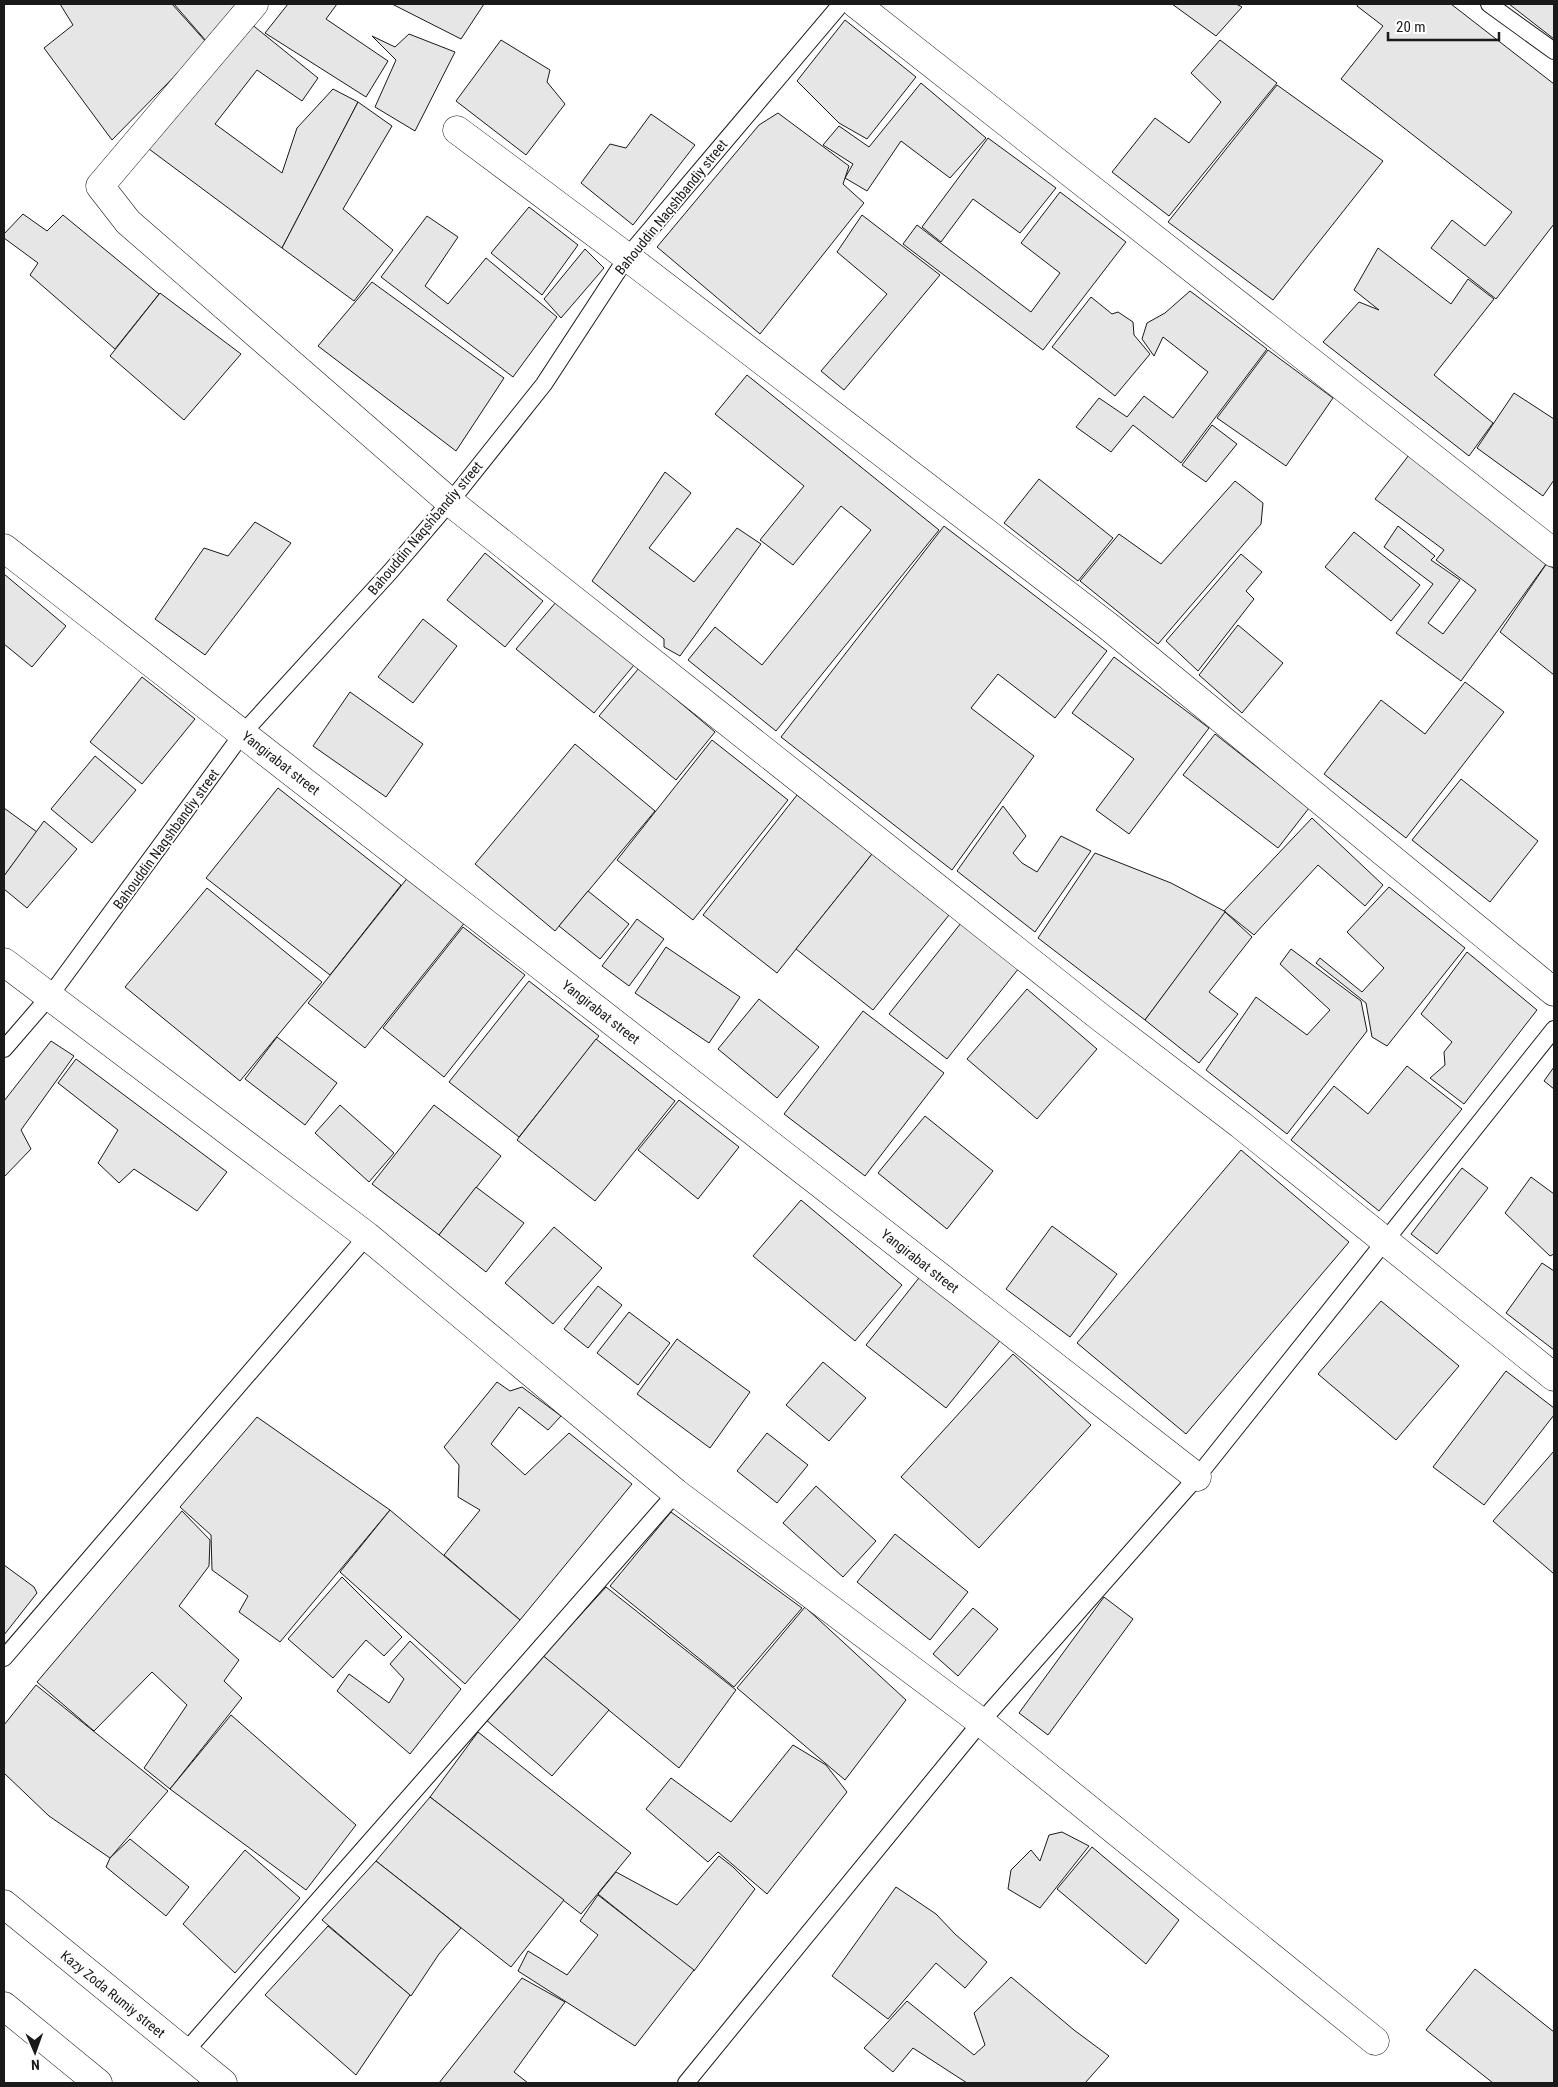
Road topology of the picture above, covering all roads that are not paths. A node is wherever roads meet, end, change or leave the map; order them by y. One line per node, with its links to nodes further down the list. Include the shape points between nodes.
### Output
1 (254, 4): 8 (street, via 100,186 128,222)
2 (841, 4): 7 (lane, Bahouddin Naqshbandiy street)
3 (856, 4): 10 (street)
4 (1489, 4): 5 (lane)
5 (1554, 52)
6 (457, 130): 7 (street)
7 (627, 257): 8 (lane, Bahouddin Naqshbandiy street, via 544,384); 13 (street, via 1108,626)
8 (450, 502): 11 (lane, Bahouddin Naqshbandiy street); 18 (street)
9 (4, 548): 11 (street, Yangirabat street)
10 (1554, 553)
11 (243, 733): 14 (lane, Bahouddin Naqshbandiy street); 20 (street, Yangirabat street)
12 (4, 962): 14 (street)
13 (1554, 992)
14 (49, 997): 16 (lane, Bahouddin Naqshbandiy street); 17 (street)
15 (1554, 1029): 18 (lane)
16 (4, 1049)
17 (367, 1236): 21 (street); 22 (lane)
18 (1386, 1240): 19 (street); 20 (lane)
19 (1554, 1377)
20 (1197, 1477): 23 (lane)
21 (676, 1493): 23 (street); 27 (lane)
22 (4, 1658)
23 (981, 1722): 26 (street); 30 (lane)
24 (4, 1904): 27 (street, Kazy Zoda Rumiy street)
25 (4, 2006): 28 (street)
26 (1375, 2042)
27 (185, 2052): 29 (street, Kazy Zoda Rumiy street)
28 (98, 2083)
29 (223, 2083)
30 (686, 2083)

